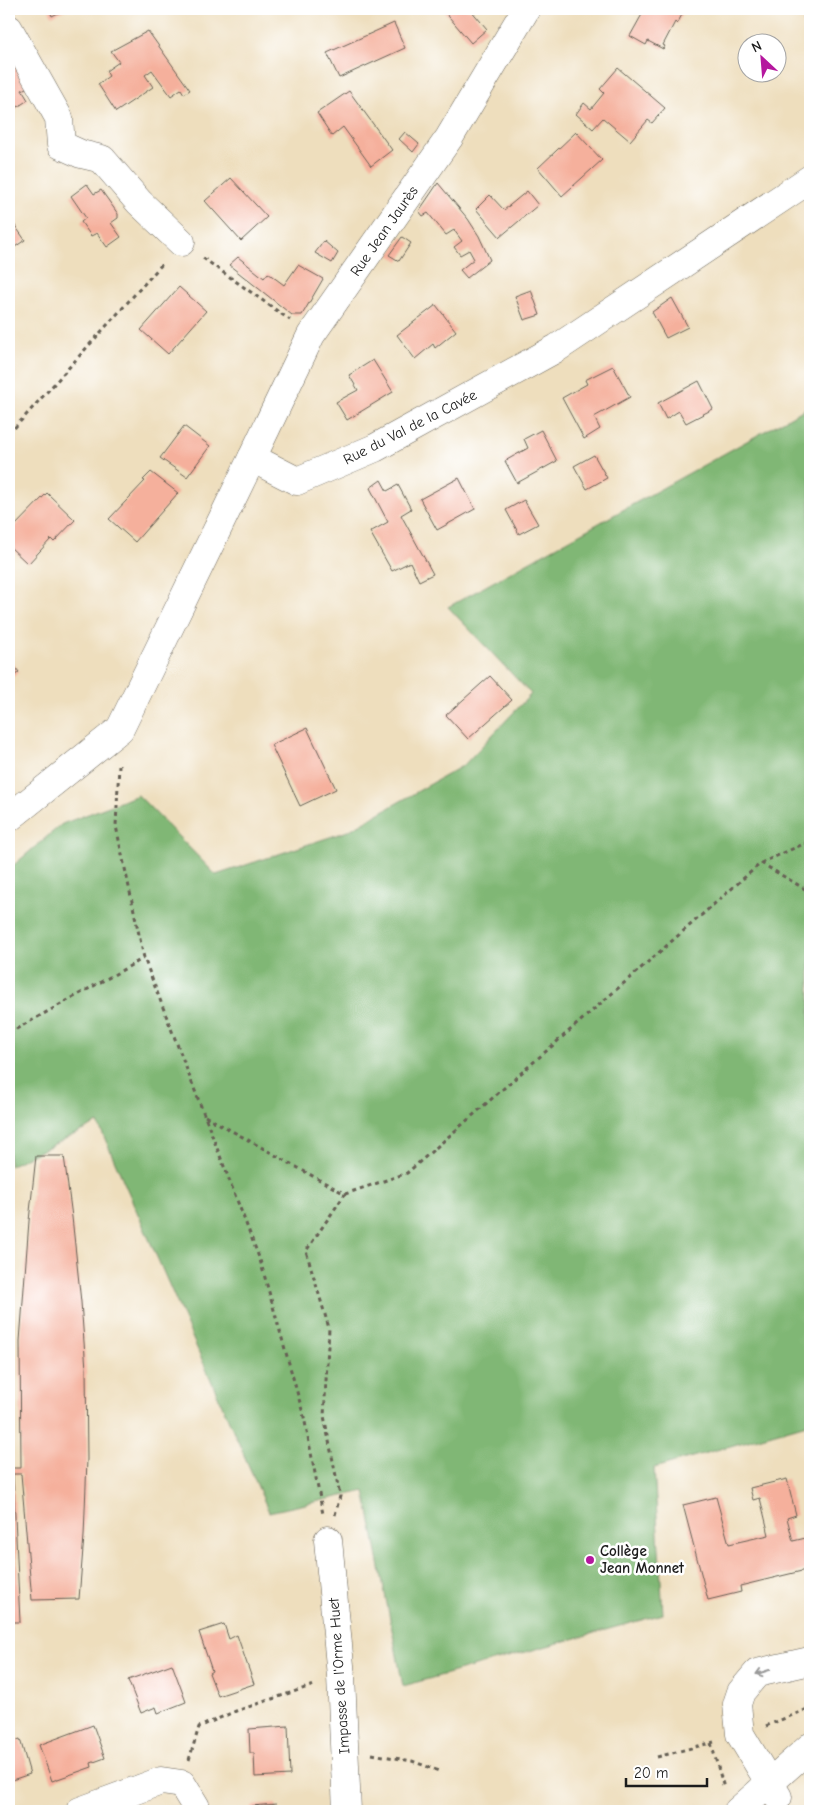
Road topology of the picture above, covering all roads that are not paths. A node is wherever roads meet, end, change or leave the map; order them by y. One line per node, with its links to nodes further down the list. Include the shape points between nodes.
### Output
1 (526, 9): 5 (street, Rue Jean Jaurès, via 449,138 311,335)
2 (9, 29): 4 (street, via 59,118 61,145 102,159 139,202)
3 (810, 180): 5 (street, Rue du Val de la Cavée, via 557,348 375,448 298,481)
4 (181, 242)
5 (252, 458): 6 (street, via 120,729)
6 (9, 818)
7 (328, 1540): 15 (street, Impasse de l'Orme Huet, via 341,1676)
8 (810, 1661): 11 (street, one-way to 11, via 757,1673 741,1692 737,1704 740,1734)
9 (810, 1746): 11 (street)
10 (810, 1769): 11 (street)
11 (770, 1797): 12 (street)
12 (731, 1800)
13 (80, 1811): 14 (street, via 161,1781 182,1784)
14 (196, 1811)
15 (347, 1811)

